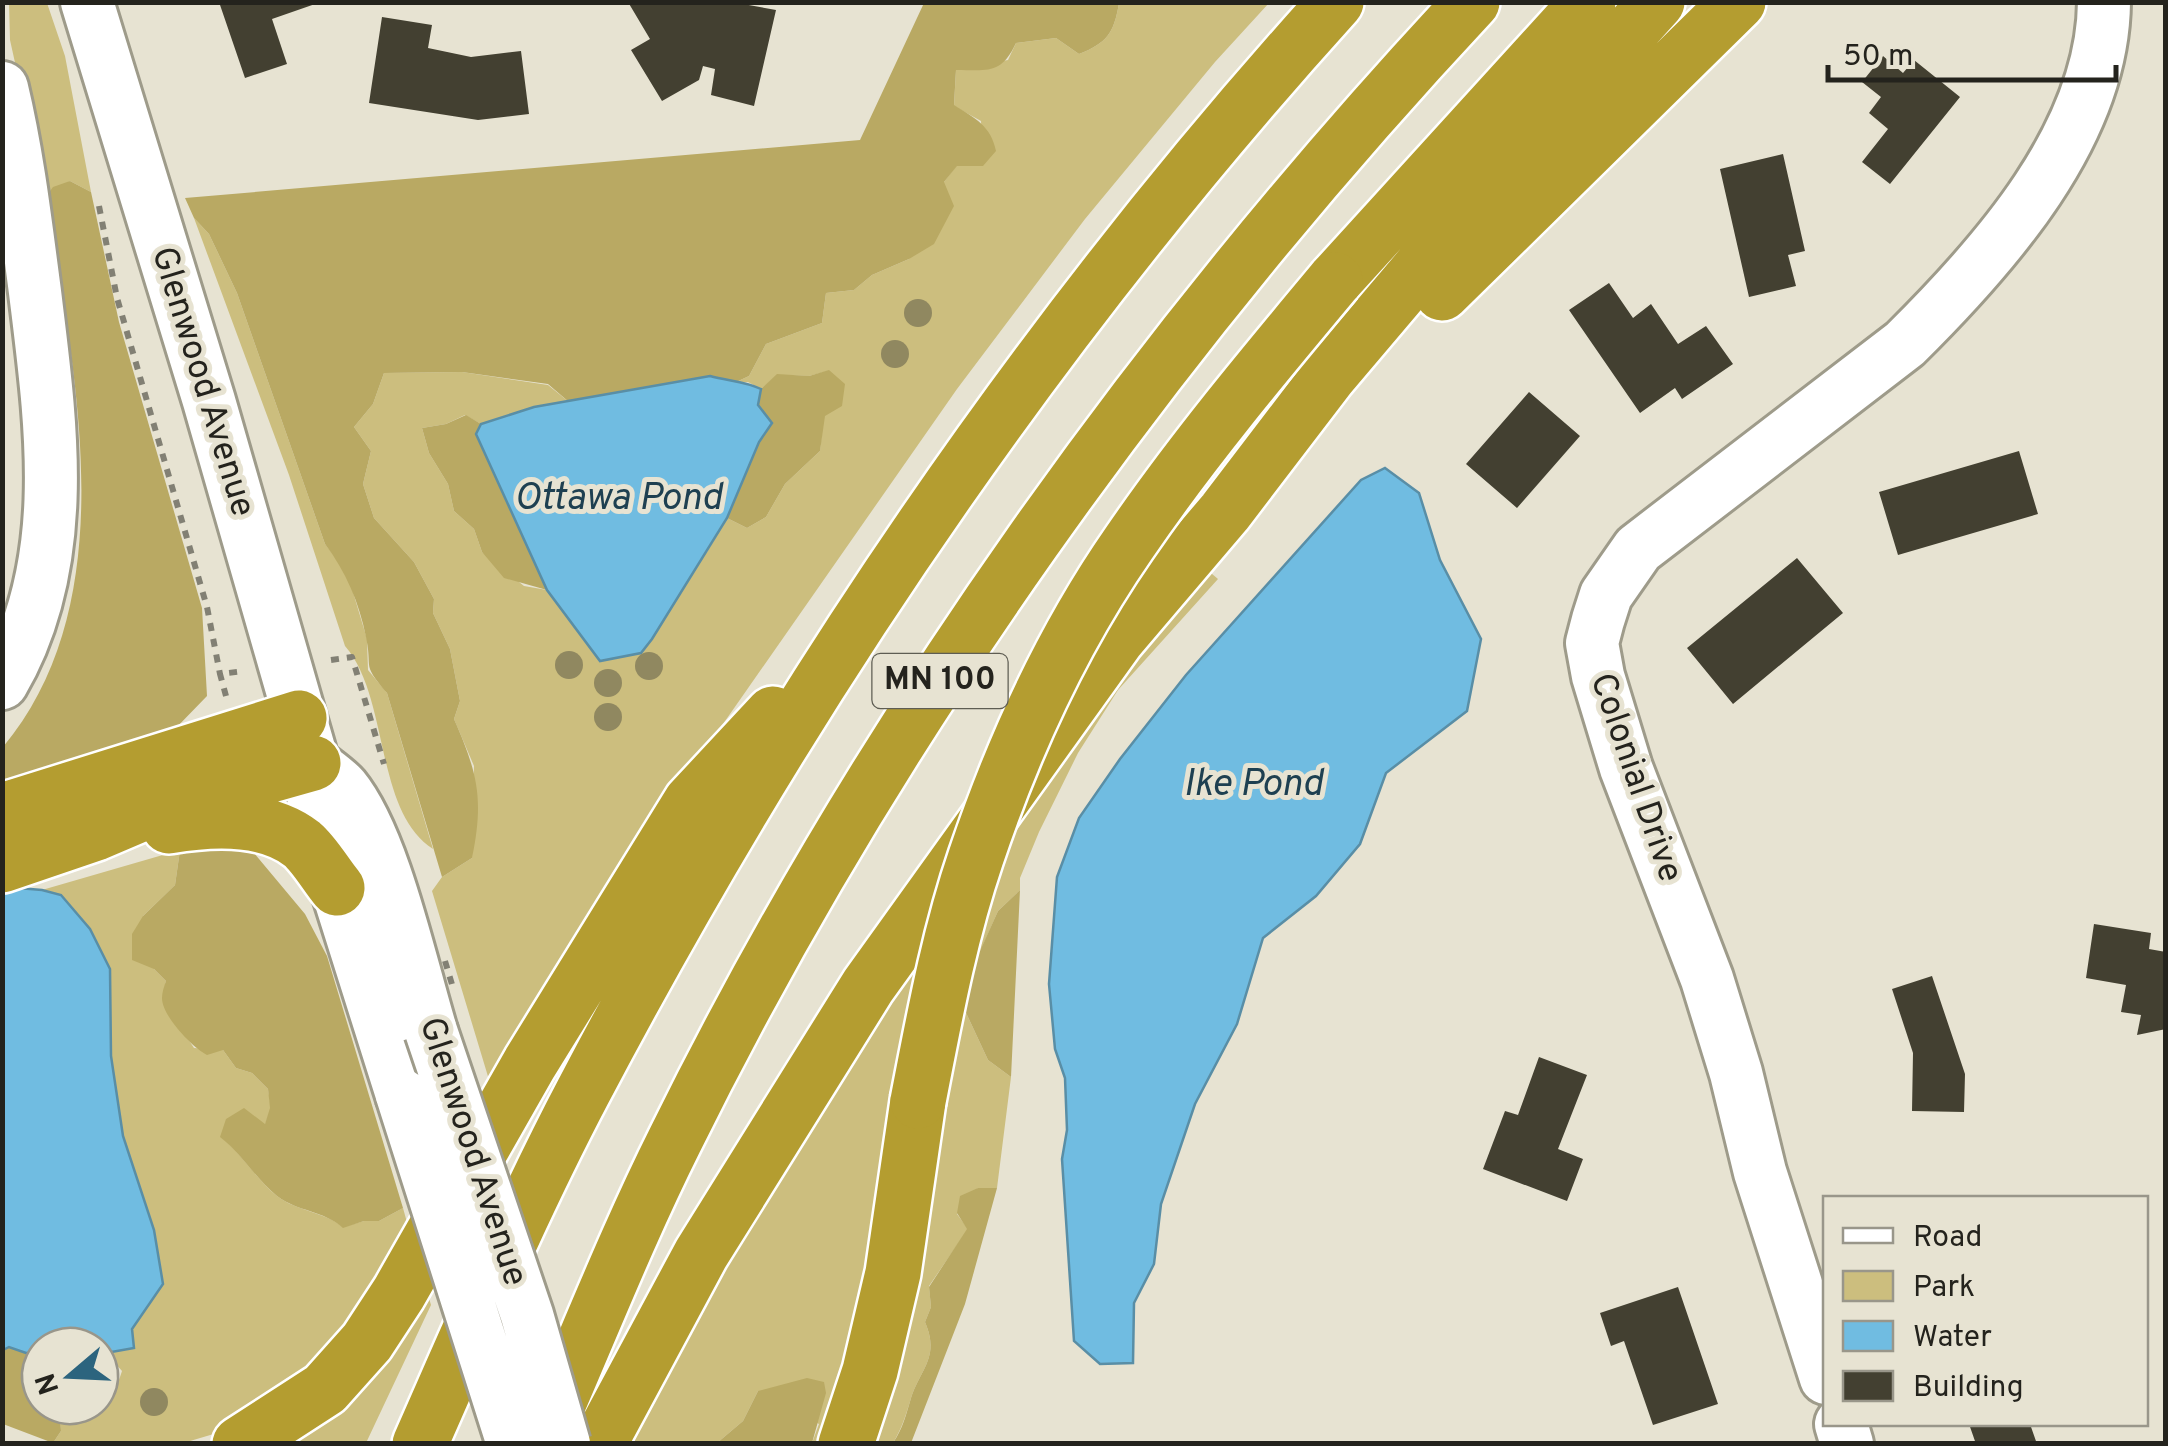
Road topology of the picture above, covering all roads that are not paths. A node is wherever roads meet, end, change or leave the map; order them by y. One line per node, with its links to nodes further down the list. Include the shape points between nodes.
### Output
1 (87, 2): 12 (street, Glenwood Avenue)
2 (1336, 2): 10 (highway, MN 100, via 1072,317)
3 (1472, 2): 21 (highway, MN 100, via 1186,338 947,669 824,865 674,1141)
4 (1588, 2): 24 (highway, bridge, via 1257,373 1127,546 1051,677 975,857 954,930 918,1101 893,1272)
5 (1657, 2): 9 (highway, via 1328,377)
6 (1738, 2): 9 (highway)
7 (2104, 2): 17 (street, Colonial Drive, via 2104,32 2079,116 2014,222 1905,344 1638,549 1606,595 1592,643 1626,768 1707,979)
8 (2, 88): 11 (street, via 22,181 49,394 52,487 49,537 28,631)
9 (1225, 512): 23 (highway, via 1117,639 868,986 701,1254)
10 (854, 628): 18 (highway, via 692,802 367,1342 325,1390); 19 (highway, MN 100, via 686,902 581,1096)
11 (2, 683)
12 (306, 740): 13 (highway); 16 (street, Glenwood Avenue, via 320,835); 22 (street, Glenwood Avenue, bridge, via 343,788 384,874)
13 (230, 785): 14 (highway); 15 (highway); 16 (highway, via 276,832 302,844)
14 (2, 811)
15 (2, 865)
16 (337, 888): 20 (street, Glenwood Avenue, bridge)
17 (1823, 1369)
18 (240, 1444)
19 (420, 1444)
20 (512, 1444)
21 (540, 1444)
22 (564, 1444)
23 (599, 1444)
24 (846, 1444)

